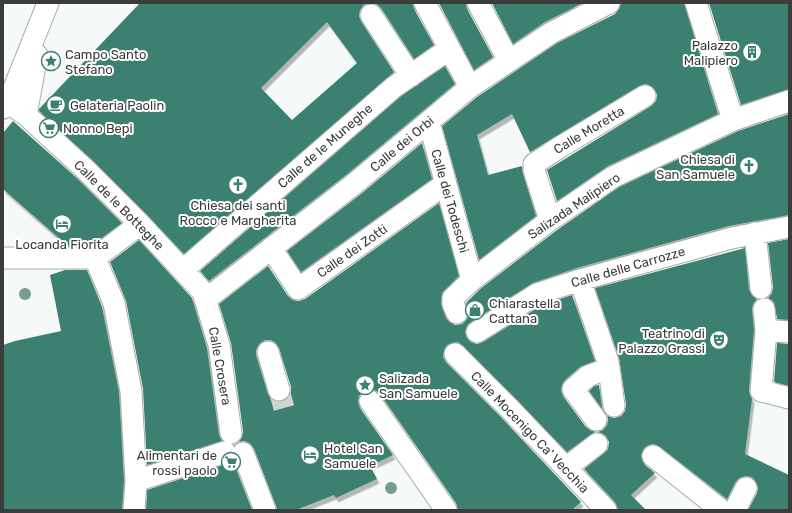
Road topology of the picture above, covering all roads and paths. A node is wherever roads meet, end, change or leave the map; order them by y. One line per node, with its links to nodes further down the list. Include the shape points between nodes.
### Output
1 (424, 3): 7 (street)
2 (478, 3): 8 (street)
3 (609, 3): 8 (street, Calle dei Orbi, via 547,25)
4 (696, 3): 15 (street)
5 (45, 6): 13 (street); 14 (street)
6 (372, 15): 9 (street)
7 (449, 49): 9 (street, Calle de le Muneghe); 10 (street)
8 (509, 61): 10 (street, Calle dei Orbi)
9 (411, 76): 25 (street, Calle de le Muneghe, via 382,96)
10 (470, 87): 16 (street, Calle dei Orbi)
11 (645, 96): 18 (street, Calle Moretta, via 566,143 534,167)
12 (789, 101): 15 (street, Salizada Malipiero)
13 (5, 106): 14 (street)
14 (26, 115): 19 (street, Calle de le Botteghe)
15 (733, 120): 18 (street, Salizada Malipiero, via 613,177)
16 (429, 122): 17 (street, Calle dei Todeschi); 22 (street, Calle dei Orbi)
17 (446, 184): 22 (street, Calle dei Zotti, via 298,289); 26 (street, Calle dei Todeschi)
18 (550, 220): 26 (street, Salizada Malipiero)
19 (140, 224): 24 (street); 25 (street, Calle de le Botteghe)
20 (789, 228): 21 (street, Calle delle Carrozze)
21 (755, 233): 27 (street, Calle delle Carrozze); 28 (street)
22 (271, 248): 29 (street, Calle dei Orbi)
23 (3, 258): 24 (street)
24 (95, 258): 47 (street, via 114,303 131,391)
25 (185, 269): 29 (street, Calle de le Botteghe, via 203,292)
26 (472, 280): 31 (street, Salizada Malipiero, via 454,298 453,304)
27 (580, 280): 33 (street, Calle delle Carrozze, via 537,294); 37 (street)
28 (761, 288)
29 (205, 300): 44 (street, Calle Crosera, via 218,345)
30 (764, 309): 32 (street)
31 (457, 313)
32 (766, 330): 34 (street); 39 (street, via 761,391)
33 (477, 332)
34 (789, 332)
35 (268, 352): 38 (street)
36 (455, 354): 46 (street, Calle Mocenigo Ca' Vecchia)
37 (609, 368): 41 (street); 42 (street, via 588,376 573,389)
38 (280, 390)
39 (789, 398)
40 (370, 401): 51 (street)
41 (614, 406)
42 (596, 420)
43 (597, 444): 46 (street)
44 (233, 446): 47 (street); 50 (street, Calle Crosera)
45 (653, 456): 53 (street)
46 (566, 468): 52 (street, Calle Mocenigo Ca' Vecchia)
47 (136, 481): 49 (street)
48 (746, 488): 54 (street)
49 (134, 510)
50 (265, 510)
51 (446, 510)
52 (606, 510)
53 (721, 510)
54 (735, 510)

